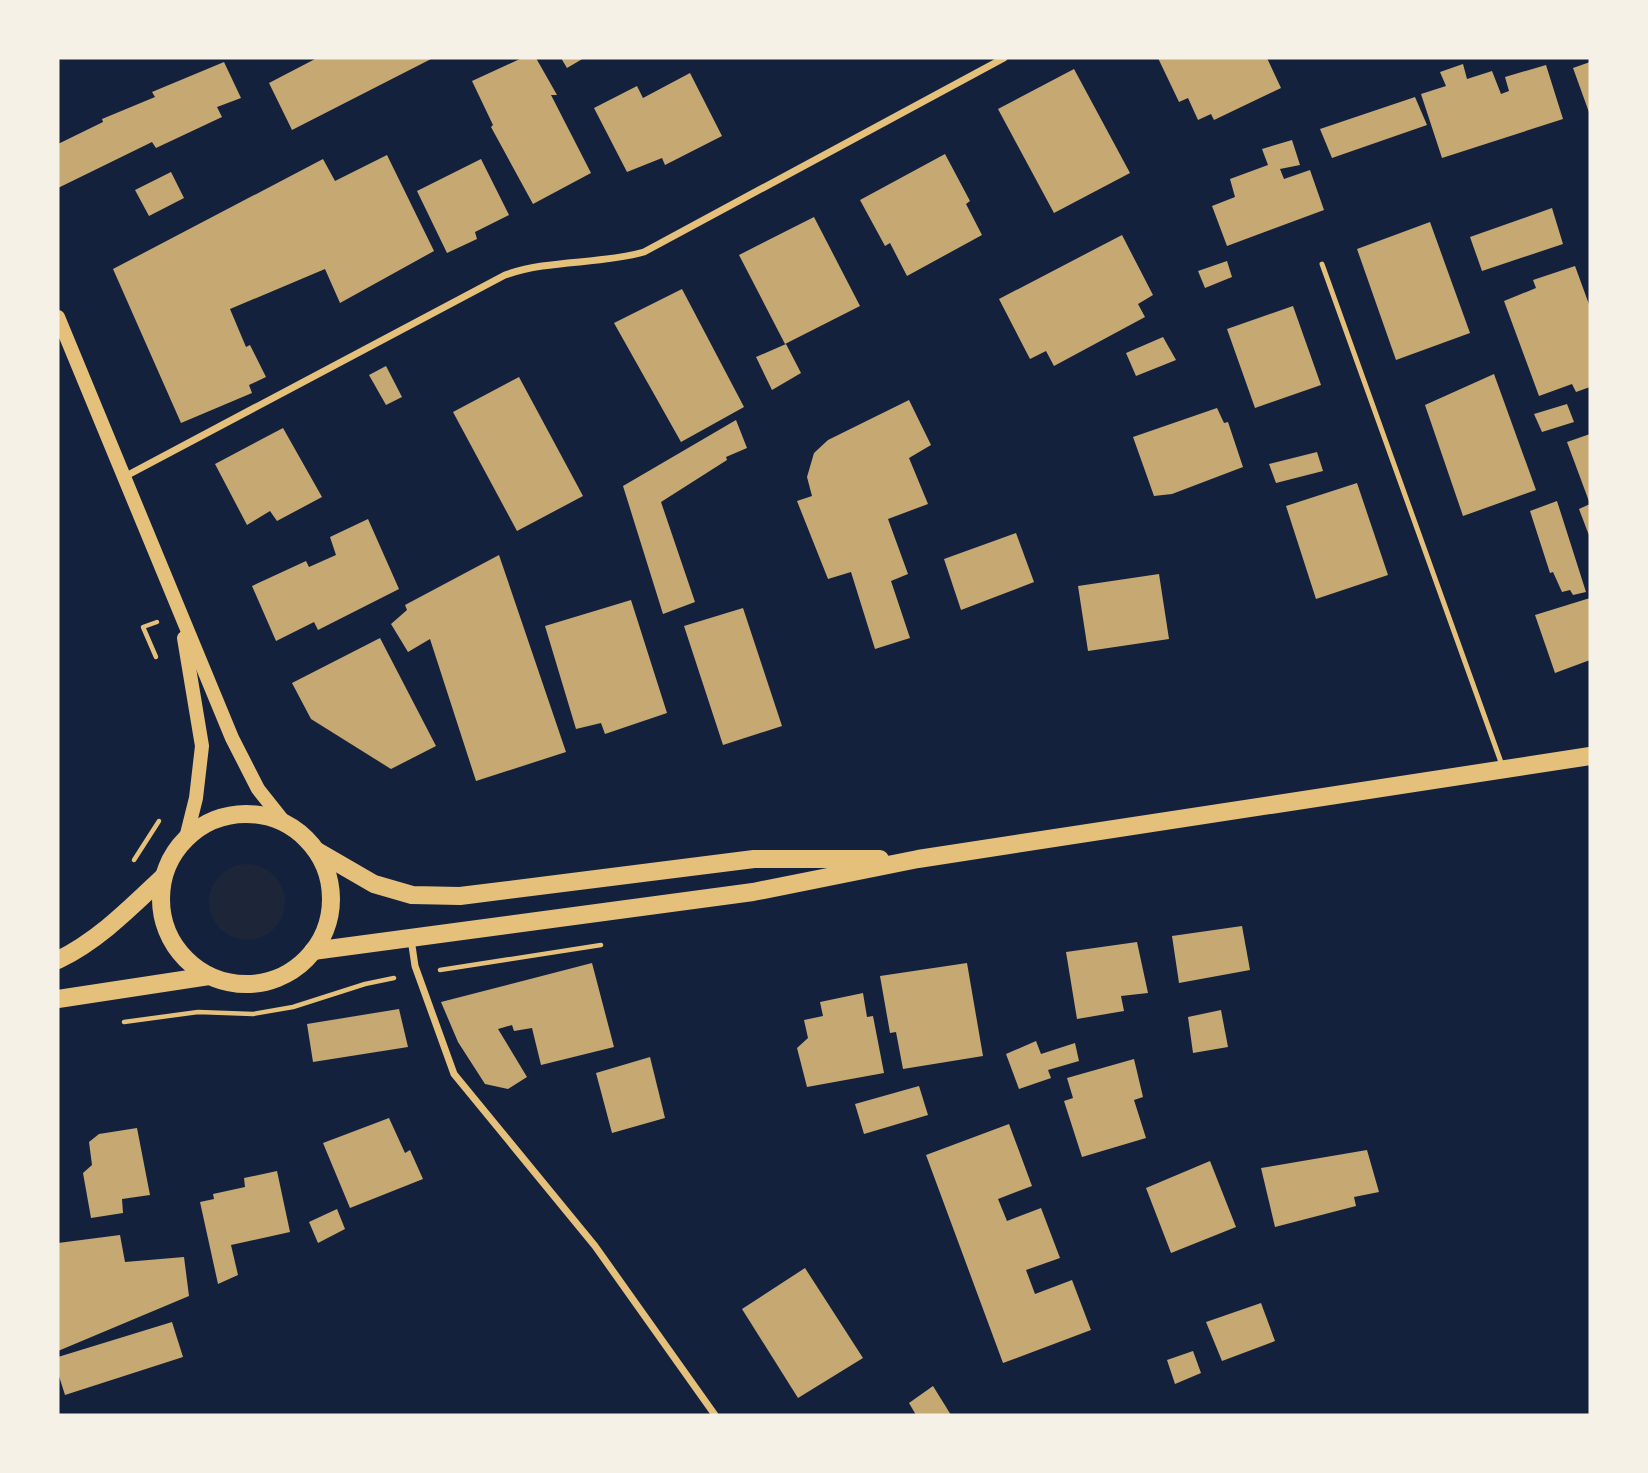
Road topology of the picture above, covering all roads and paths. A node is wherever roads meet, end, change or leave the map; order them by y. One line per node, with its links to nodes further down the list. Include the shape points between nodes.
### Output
1 (1004, 58): 4 (street, via 644,252 534,265 505,275)
2 (1322, 264): 8 (lane)
3 (58, 317): 4 (main road)
4 (126, 476): 5 (main road)
5 (180, 612): 6 (path, via 143,628); 10 (main road, via 232,738 258,789); 11 (main road, via 202,746)
6 (157, 658)
7 (1590, 756): 8 (main road)
8 (1504, 771): 13 (main road)
9 (161, 818): 14 (path)
10 (285, 823): 11 (main road, via 260,815 233,814 208,822); 12 (main road)
11 (186, 838): 15 (main road)
12 (317, 851): 13 (main road, via 374,884 412,895 460,896 754,859); 17 (main road, via 328,875 331,901 326,928)
13 (918, 859): 16 (main road, via 753,892)
14 (127, 870)
15 (163, 877): 18 (main road, via 115,923); 19 (main road, via 160,900 174,945 189,963)
16 (411, 938): 17 (main road); 21 (street, via 415,966 454,1074 595,1246)
17 (313, 951): 19 (main road, via 296,967 265,981 230,983)
18 (58, 960)
19 (209, 976): 20 (main road)
20 (58, 999)
21 (715, 1415)

